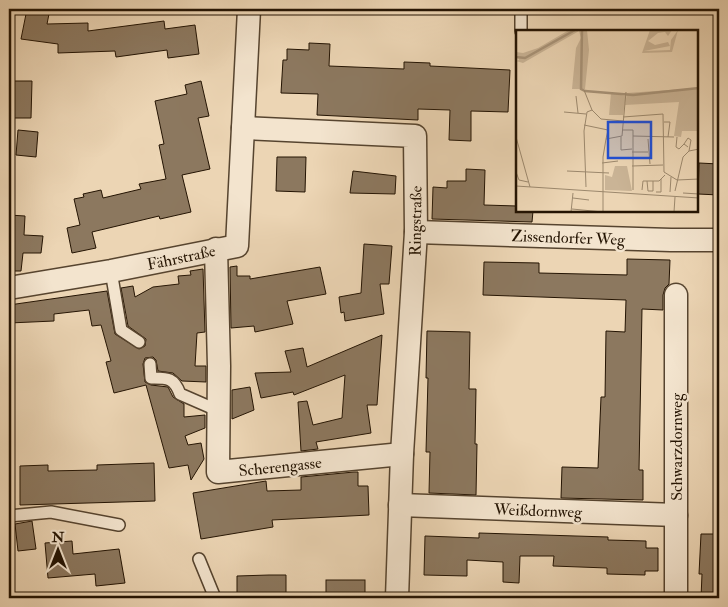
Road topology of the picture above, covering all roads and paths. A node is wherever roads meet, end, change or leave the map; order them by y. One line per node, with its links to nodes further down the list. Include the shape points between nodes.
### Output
1 (249, 9): 4 (street)
2 (521, 9): 3 (lane)
3 (520, 30)
4 (243, 128): 5 (street, Ringstraße, via 415,136); 7 (street, Fährstraße, via 238,246)
5 (416, 232): 6 (street, Zissendorfer Weg); 14 (street, Ringstraße)
6 (719, 240)
7 (216, 249): 8 (street, Fährstraße); 13 (street, Scherengasse)
8 (111, 271): 9 (street, Fährstraße); 11 (lane, via 121,330)
9 (9, 288)
10 (676, 295): 16 (street, Schwarzdornweg)
11 (139, 342)
12 (150, 364): 13 (lane, via 151,378 168,378 177,385 180,394)
13 (218, 411): 14 (street, Scherengasse, via 218,472)
14 (402, 454): 15 (street, Ringstraße)
15 (400, 505): 16 (street, Weißdornweg); 21 (street, Ringstraße)
16 (676, 515): 22 (street, Schwarzdornweg)
17 (9, 516): 18 (lane, via 51,512)
18 (119, 524)
19 (199, 559): 20 (lane)
20 (215, 598)
21 (397, 598)
22 (676, 598)

